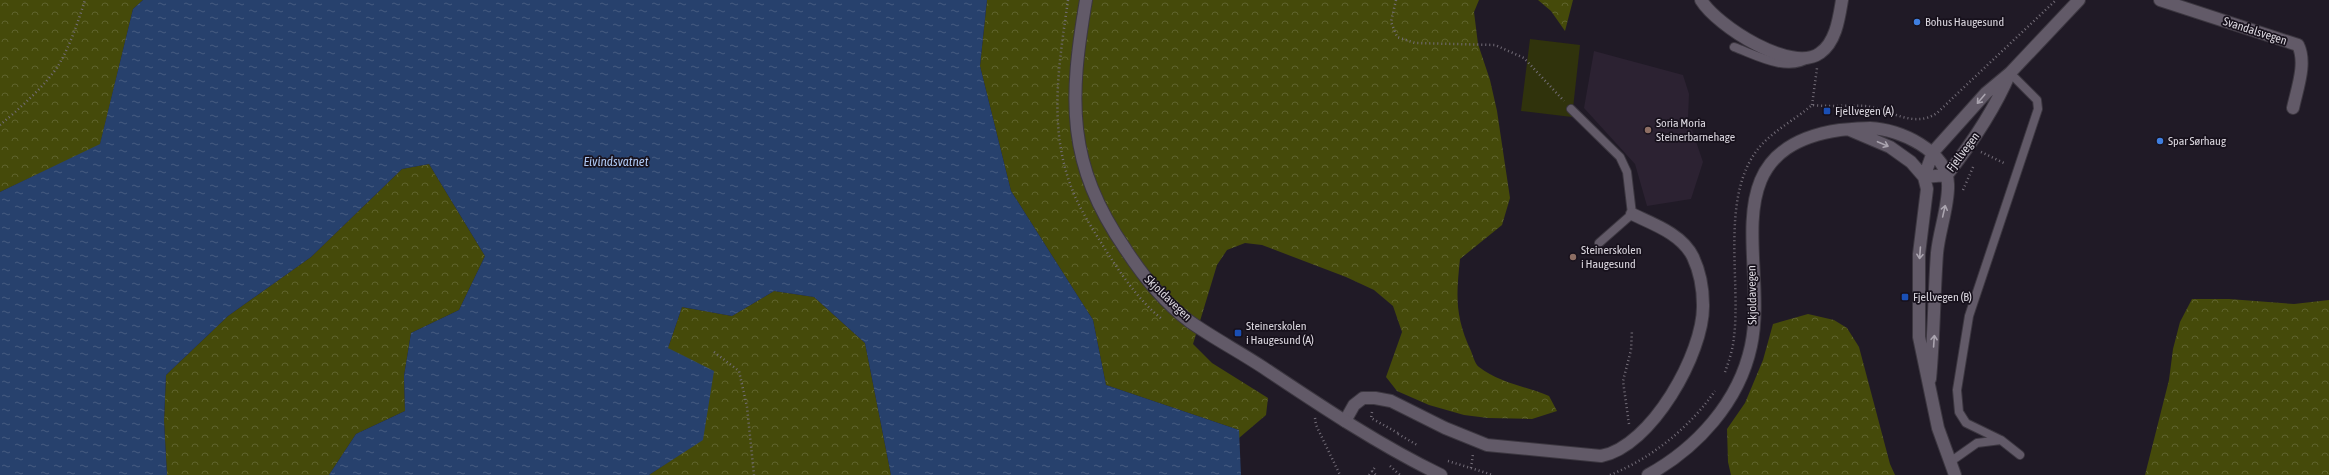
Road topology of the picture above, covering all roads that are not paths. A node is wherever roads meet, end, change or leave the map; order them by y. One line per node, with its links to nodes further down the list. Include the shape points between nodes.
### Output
1 (1086, 0): 19 (main road, Skjoldavegen, via 1076,70 1074,105 1077,138 1085,173 1115,236 1160,294 1189,320)
2 (1701, 0): 8 (main road, via 1732,32 1744,38 1789,56)
3 (1842, 0): 8 (main road, via 1837,25 1827,47)
4 (2079, 0): 9 (main road, Fjellvegen)
5 (2160, 0): 6 (main road, Svandalsvegen)
6 (2176, 2): 10 (main road, Svandalsvegen, via 2298,45 2302,53)
7 (1734, 47): 8 (lane, via 1789,65 1800,64)
8 (1814, 56)
9 (2010, 73): 13 (main road, Fjellvegen, one-way to 13, via 1986,93); 14 (main road, Fjellvegen, via 1998,100 1973,141); 20 (lane, via 2037,100 2038,109 1969,316 1957,390 1959,412 1966,423)
10 (2293, 108)
11 (1571, 109): 16 (lane, via 1620,157 1627,172)
12 (1848, 129): 13 (main road, Skjoldavegen, via 1872,128 1899,135); 15 (main road, one-way to 15, via 1890,147 1911,162); 24 (main road, Skjoldavegen, via 1803,138 1792,144 1769,167 1757,194 1753,211 1751,229 1755,316 1751,347 1742,375 1711,426 1686,449)
13 (1933, 152): 14 (main road, Skjoldavegen); 15 (main road, Fjellvegen)
14 (1947, 175): 15 (main road, Fjellvegen); 18 (main road, one-way to 14, via 1937,250 1949,186)
15 (1924, 178): 18 (main road, one-way to 18, via 1927,189 1919,254 1919,337)
16 (1632, 214): 17 (lane); 19 (main road, via 1659,226 1680,240 1693,256 1701,280 1704,306 1698,335 1673,395 1633,441 1612,454 1601,456 1487,445 1445,428 1391,401 1375,398 1363,398 1354,405)
17 (1599, 243)
18 (1930, 379): 22 (main road, via 1938,428)
19 (1345, 421): 23 (main road, Skjoldavegen)
20 (2001, 440): 21 (lane); 22 (lane, via 1977,443)
21 (2020, 455)
22 (1950, 462): 25 (main road)
23 (1441, 475)
24 (1648, 475)
25 (1955, 475)

